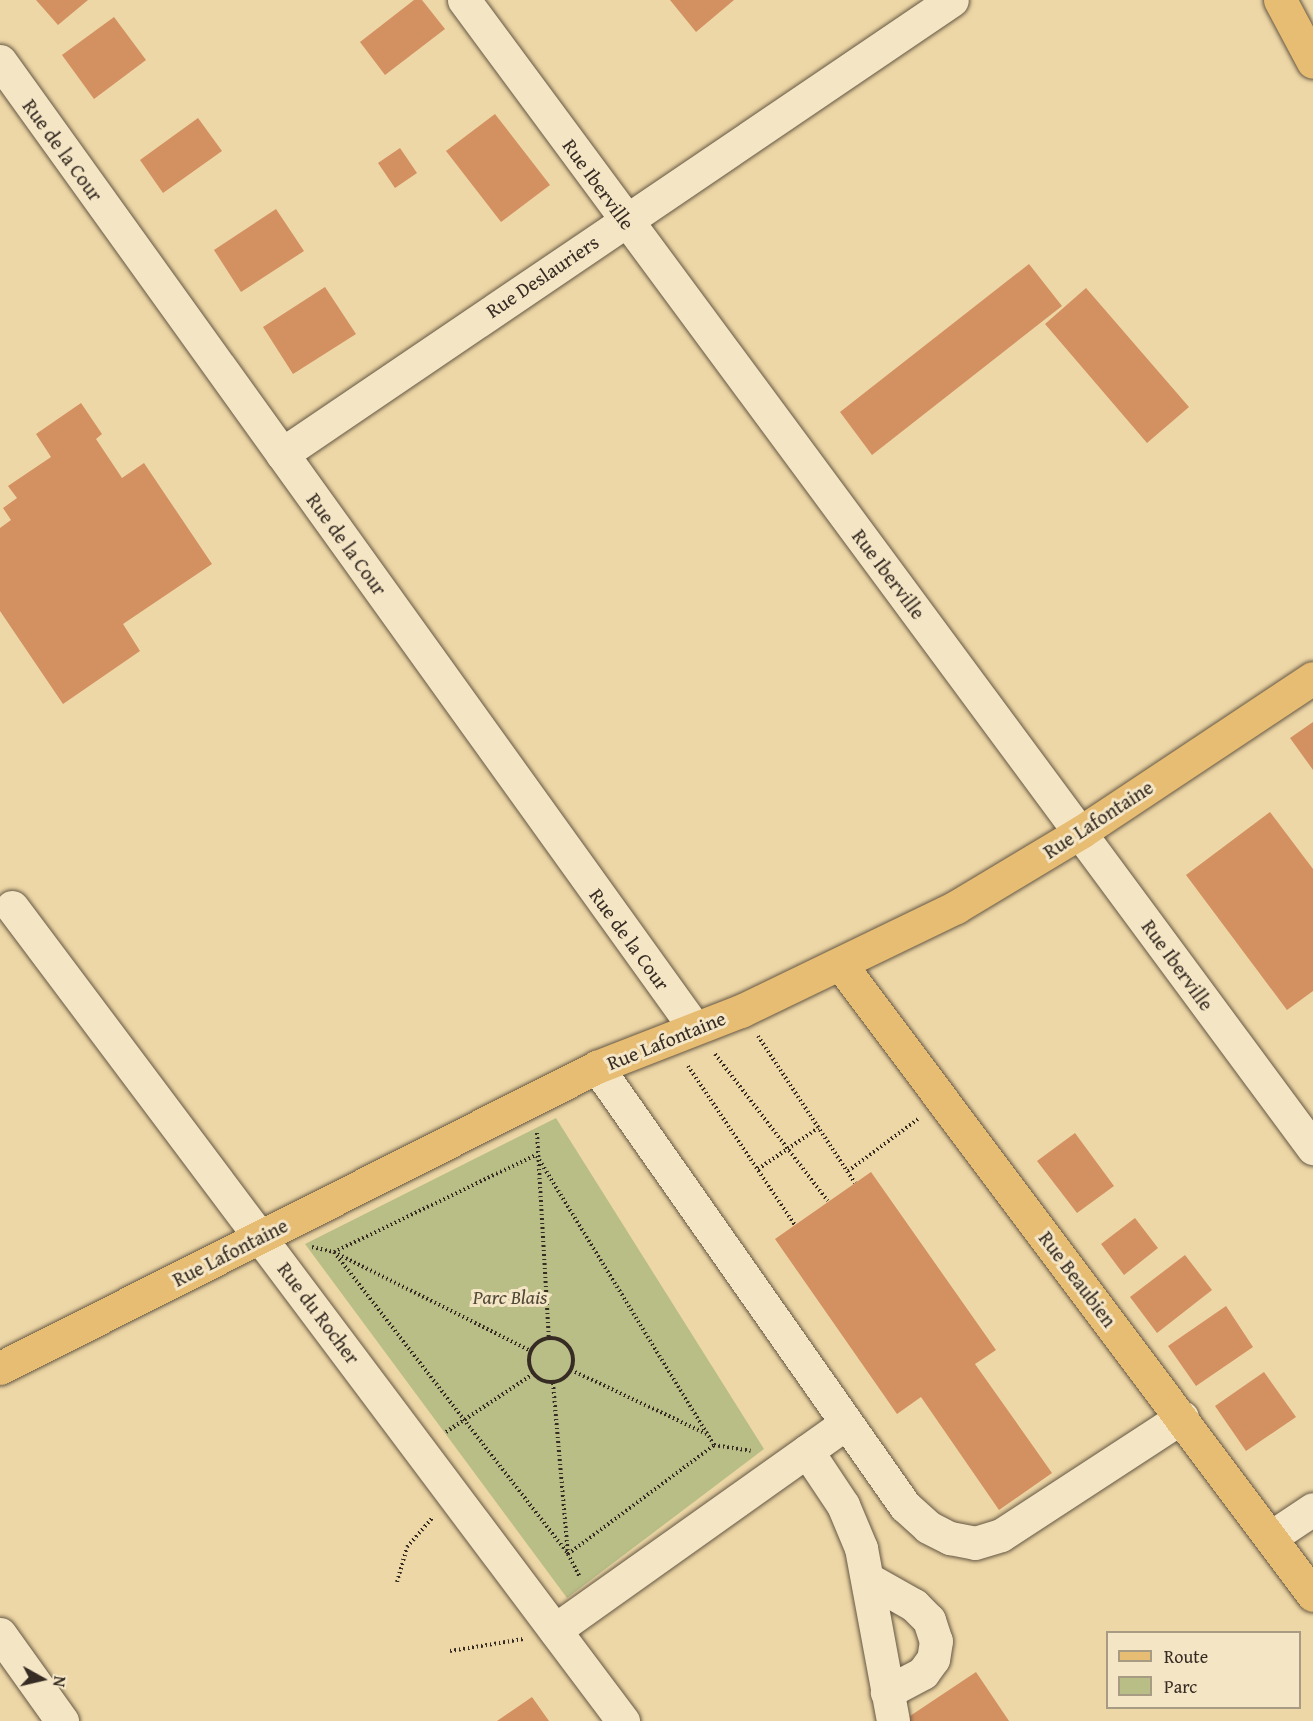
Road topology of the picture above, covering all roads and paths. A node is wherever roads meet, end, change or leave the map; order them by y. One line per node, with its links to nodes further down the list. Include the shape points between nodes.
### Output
1 (464, 0): 6 (street, Rue Iberville)
2 (952, 0): 6 (street, Rue Deslauriers)
3 (1280, 0): 5 (main road)
4 (0, 61): 7 (street, Rue de la Cour)
5 (1313, 62)
6 (625, 219): 7 (street, Rue Deslauriers); 9 (street, Rue Iberville)
7 (282, 454): 13 (street, Rue de la Cour)
8 (1313, 678): 9 (main road, Rue Lafontaine)
9 (1081, 832): 11 (main road, Rue Lafontaine, via 956,907); 18 (street, Rue Iberville)
10 (12, 907): 25 (street, Rue du Rocher)
11 (841, 965): 12 (main road, Rue Lafontaine); 15 (main road, Rue Beaubien)
12 (741, 1011): 13 (main road, Rue Lafontaine); 16 (path)
13 (681, 1033): 14 (main road, Rue Lafontaine); 17 (path); 20 (path)
14 (597, 1067): 25 (main road, Rue Lafontaine); 35 (street)
15 (942, 1100): 21 (path); 33 (main road, Rue Beaubien)
16 (818, 1128): 17 (path); 21 (path)
17 (789, 1148): 20 (path); 23 (path)
18 (1313, 1148)
19 (536, 1155): 26 (path); 27 (path); 36 (path)
20 (758, 1169): 24 (path)
21 (848, 1171): 22 (path)
22 (855, 1183)
23 (828, 1201)
24 (795, 1225)
25 (261, 1236): 29 (main road, Rue Lafontaine); 37 (street, Rue du Rocher)
26 (334, 1252): 28 (path); 34 (path)
27 (549, 1339): 28 (path, via 537,1343); 30 (path, via 558,1339 570,1349)
28 (531, 1351): 31 (path, via 529,1363)
29 (0, 1368)
30 (571, 1370): 32 (path); 36 (path)
31 (533, 1374): 32 (path); 34 (path)
32 (553, 1383): 42 (path)
33 (1182, 1417): 35 (street, via 1032,1517 1001,1535 975,1543 950,1538 927,1527 905,1506); 41 (main road, Rue Beaubien)
34 (464, 1420): 37 (path); 42 (path)
35 (846, 1423): 38 (street)
36 (708, 1435): 42 (path, via 714,1445)
37 (420, 1449): 39 (street, Rue du Rocher)
38 (807, 1451): 43 (street, via 843,1505 861,1548); 46 (street)
39 (456, 1497): 44 (path, via 425,1524 407,1547); 46 (street, Rue du Rocher)
40 (1313, 1509): 41 (street)
41 (1271, 1537): 45 (main road, Rue Beaubien)
42 (568, 1554)
43 (868, 1579): 49 (street); 49 (street, via 914,1605 929,1620 936,1641 933,1659)
44 (397, 1582)
45 (1313, 1595)
46 (555, 1630): 48 (path); 51 (street, Rue du Rocher)
47 (0, 1634): 50 (street)
48 (450, 1651)
49 (890, 1707)
50 (62, 1721)
51 (623, 1721)

